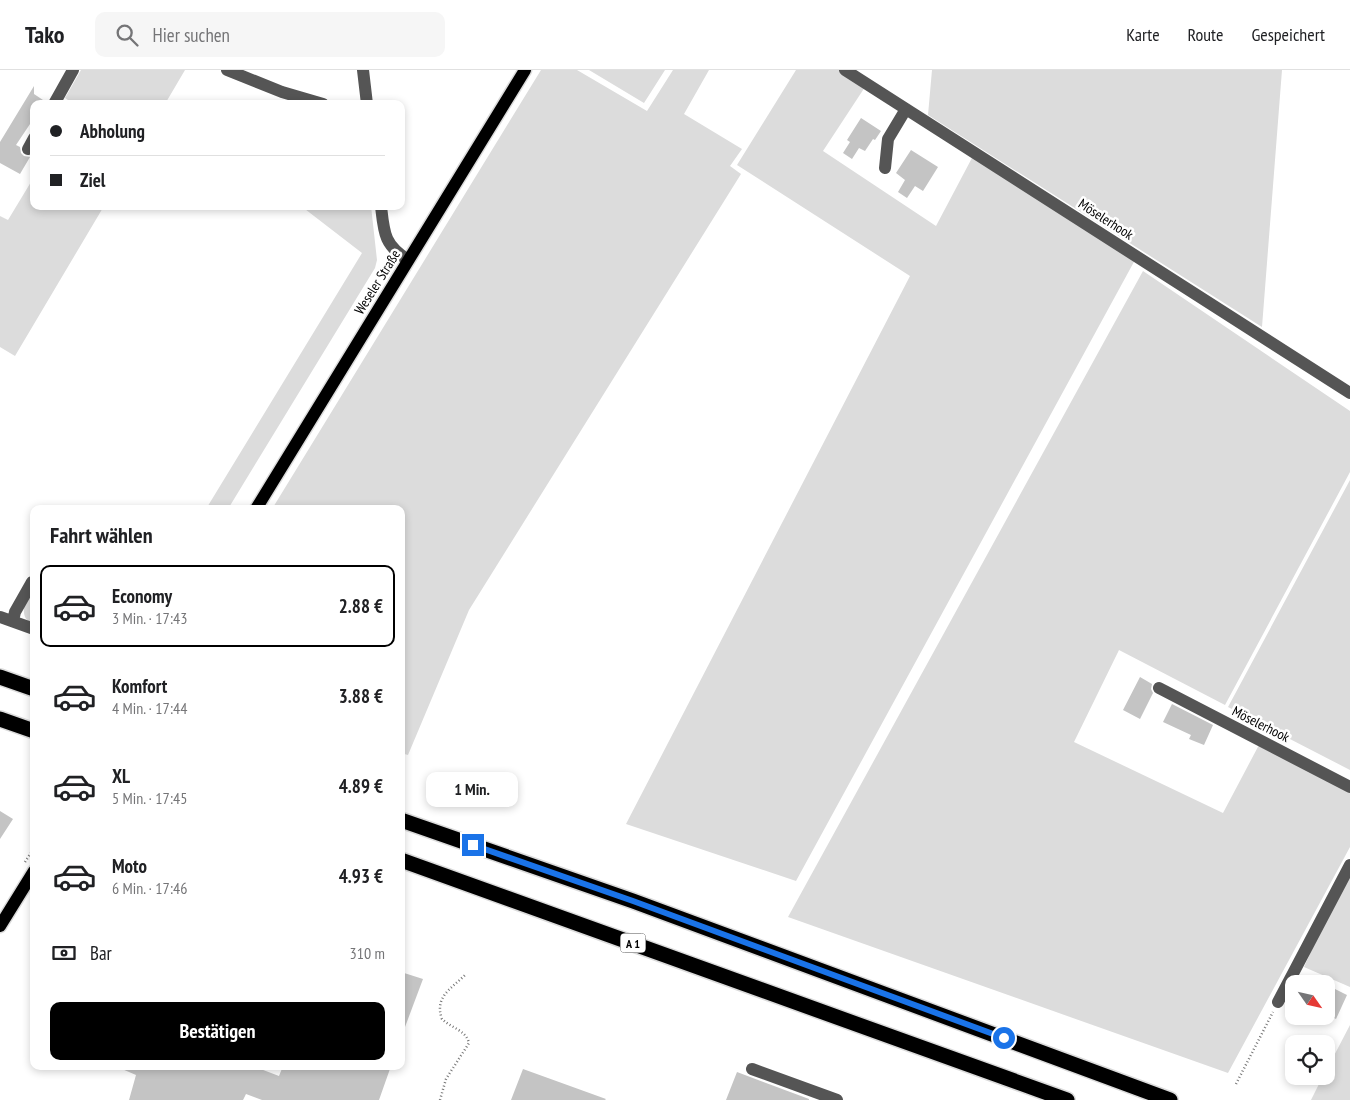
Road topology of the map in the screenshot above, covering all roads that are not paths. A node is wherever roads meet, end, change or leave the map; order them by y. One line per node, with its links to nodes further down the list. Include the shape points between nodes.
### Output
1 (73, 70): 6 (street)
2 (227, 70): 7 (street)
3 (363, 70): 8 (street)
4 (524, 70): 12 (main road, Weseler Straße)
5 (845, 70): 9 (street, Möselerhook)
6 (56, 100)
7 (309, 100)
8 (367, 100)
9 (906, 109): 10 (street, via 888,139); 13 (street, Möselerhook)
10 (886, 168)
11 (382, 210): 12 (street, via 391,247)
12 (408, 260): 14 (main road, Weseler Straße)
13 (1350, 393)
14 (258, 505)
15 (30, 586): 17 (street)
16 (0, 617): 17 (street)
17 (13, 622): 18 (street)
18 (30, 628)
19 (0, 677): 20 (highway)
20 (30, 688)
21 (1159, 688): 24 (street, Möselerhook)
22 (0, 719): 23 (highway)
23 (30, 730)
24 (1350, 787)
25 (405, 821): 34 (highway, via 633,901)
26 (405, 861): 33 (highway, A 1)
27 (1350, 865): 30 (street)
28 (30, 877): 29 (main road)
29 (0, 926)
30 (1278, 1002)
31 (752, 1069): 32 (street)
32 (837, 1100)
33 (1067, 1100)
34 (1170, 1100)

